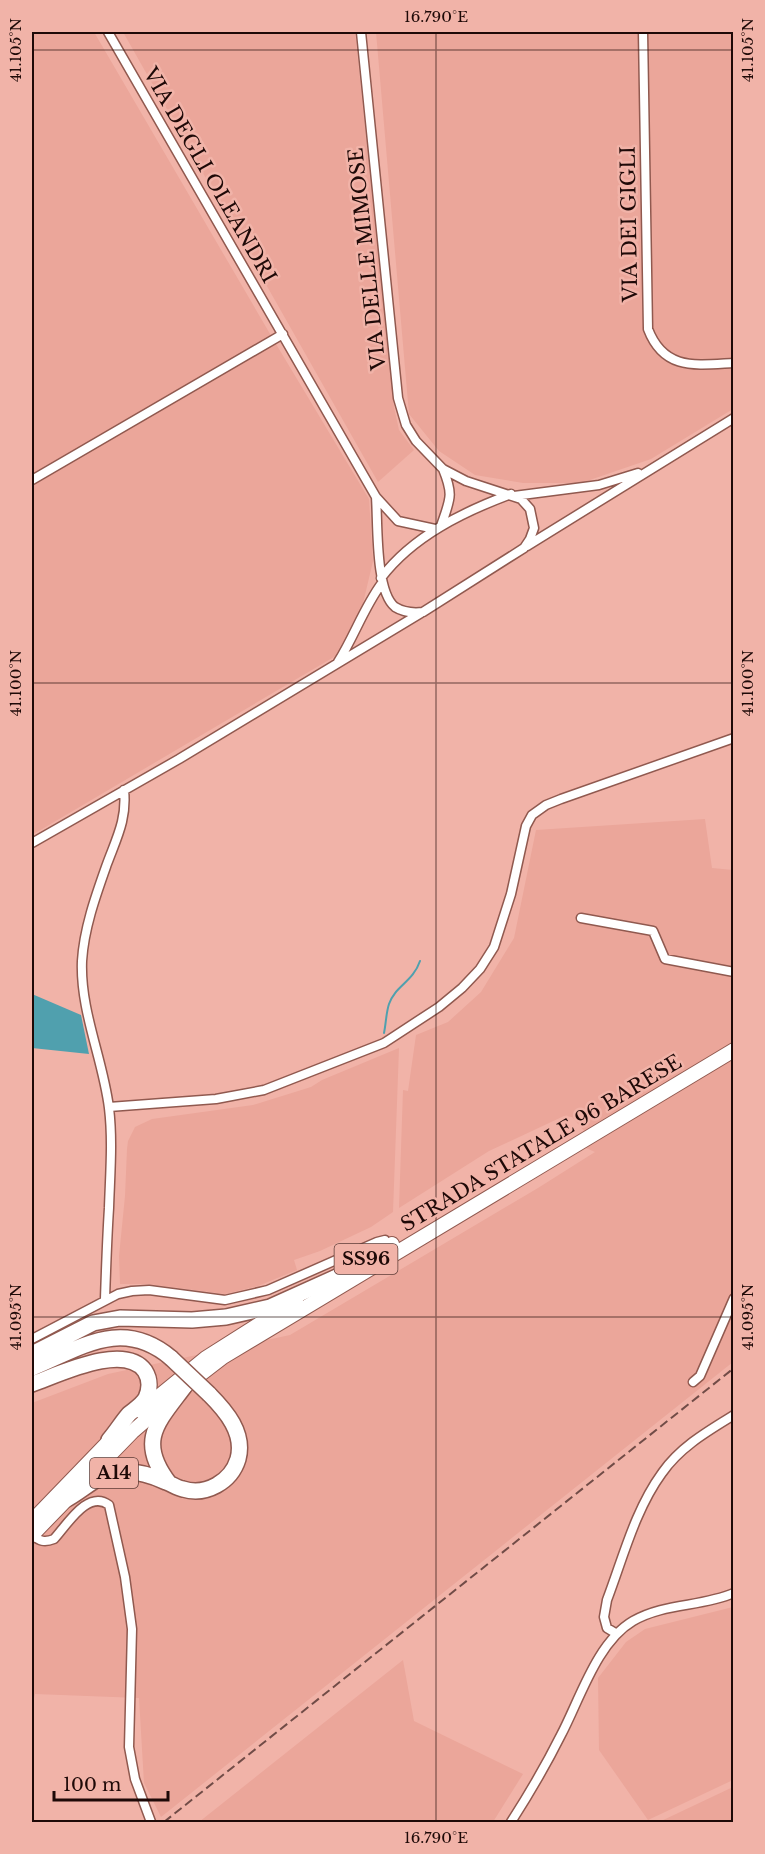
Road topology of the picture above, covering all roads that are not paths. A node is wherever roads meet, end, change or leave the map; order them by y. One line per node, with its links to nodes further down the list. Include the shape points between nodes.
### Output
1 (108, 32): 4 (street, VIA DEGLI OLEANDRI)
2 (361, 32): 8 (street, VIA DELLE MIMOSE, via 398,398 406,425)
3 (643, 32): 5 (street, VIA DEI GIGLI, via 648,329 658,348 675,361)
4 (283, 334): 9 (street); 11 (street, VIA DEGLI OLEANDRI)
5 (734, 364)
6 (733, 418): 7 (street)
7 (657, 464): 10 (street, via 599,485); 13 (street)
8 (442, 469): 10 (street, via 466,481); 12 (street, via 450,487 450,503)
9 (32, 480)
10 (513, 495): 12 (street); 13 (street, via 530,509 534,528)
11 (376, 497): 12 (street, via 398,522); 14 (street)
12 (438, 528): 14 (street, via 397,558)
13 (524, 548): 15 (street)
14 (382, 580): 15 (street, via 396,607 411,613); 16 (street)
15 (423, 612): 16 (street)
16 (336, 665): 18 (street)
17 (734, 738): 24 (street, via 568,796 532,815 494,947 480,969 439,1007 384,1043 264,1090)
18 (124, 790): 19 (street); 24 (street, via 125,814 99,886 82,957 87,1009)
19 (32, 843)
20 (581, 918): 21 (street, via 652,931 666,959)
21 (734, 972)
22 (734, 1040): 25 (main road, STRADA STATALE 96 BARESE / SS96)
23 (734, 1050): 34 (main road, STRADA STATALE 96 BARESE / SS96, via 289,1316)
24 (109, 1107): 28 (street, via 111,1162)
25 (388, 1246): 26 (main road, STRADA STATALE 96 BARESE / SS96); 28 (street, via 385,1240 377,1242 268,1290 225,1300 149,1290)
26 (339, 1276): 30 (highway, via 270,1307 226,1317 129,1318 93,1323); 36 (main road, STRADA STATALE 96 BARESE / SS96, via 206,1358)
27 (734, 1298): 32 (street, via 700,1376)
28 (105, 1299): 29 (street)
29 (32, 1339)
30 (32, 1354)
31 (32, 1368): 37 (highway, bridge, via 93,1342 120,1337 147,1342 171,1358 226,1413 237,1433 239,1450 235,1465 219,1484 204,1490 184,1490)
32 (693, 1382)
33 (32, 1384): 36 (highway, via 105,1360 125,1360 140,1366 148,1377 146,1397)
34 (184, 1387): 37 (highway, A14, via 160,1420 152,1443 154,1461); 38 (main road, STRADA STATALE 96 BARESE / SS96, via 132,1432)
35 (734, 1415): 42 (street, via 699,1436 674,1459 646,1498 607,1600 604,1617 608,1628)
36 (110, 1440): 39 (main road, STRADA STATALE 96 BARESE / SS96)
37 (169, 1483): 38 (highway, A14, via 144,1474 115,1472 99,1477)
38 (65, 1500): 40 (main road, STRADA STATALE 96 BARESE / SS96)
39 (32, 1521)
40 (32, 1535): 43 (street, via 42,1542 54,1539 87,1503 99,1500 109,1505 132,1629 129,1747 135,1779)
41 (734, 1593): 42 (street, via 656,1610 632,1621)
42 (617, 1634): 44 (street, via 608,1642 542,1772)
43 (152, 1822)
44 (511, 1822)

